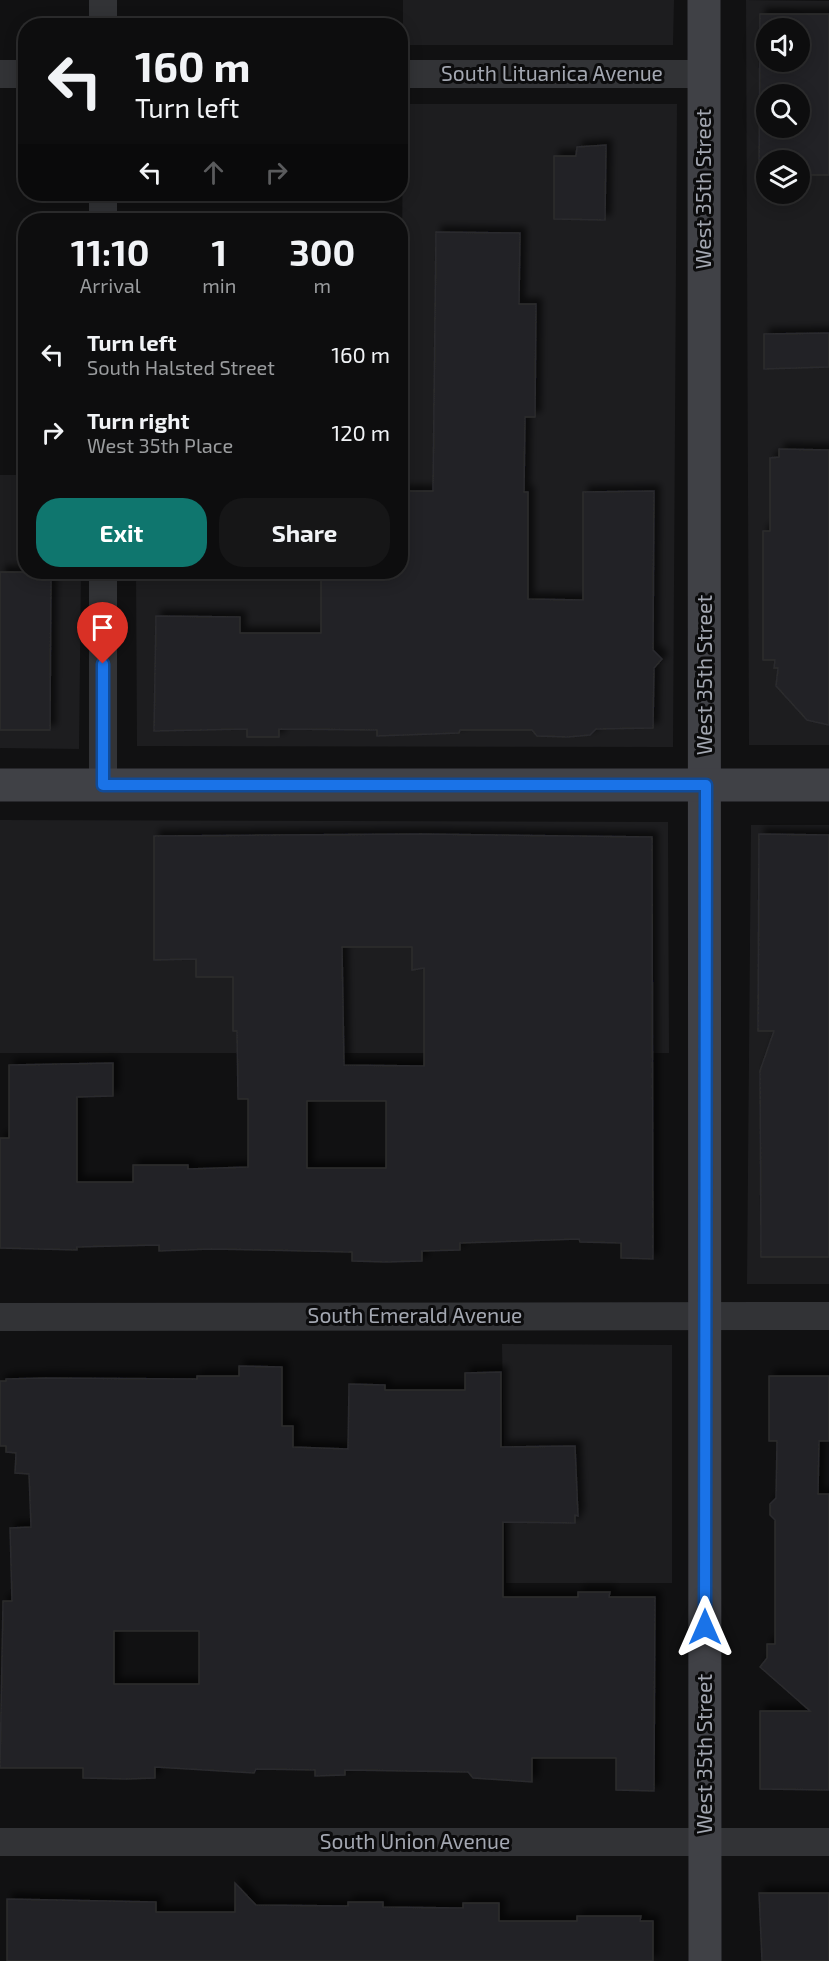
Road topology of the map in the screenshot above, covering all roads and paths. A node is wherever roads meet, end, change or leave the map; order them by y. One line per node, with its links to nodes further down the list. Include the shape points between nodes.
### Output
1 (103, 0): 3 (street)
2 (704, 0): 7 (main road, West 35th Street)
3 (103, 18)
4 (0, 74): 5 (street)
5 (18, 74)
6 (408, 74): 7 (street, South Lituanica Avenue)
7 (704, 74): 12 (main road, West 35th Street)
8 (103, 579): 11 (street)
9 (829, 784): 12 (main road)
10 (0, 785): 11 (main road)
11 (103, 785): 12 (main road)
12 (706, 785): 13 (main road, West 35th Street)
13 (706, 1316): 14 (street, South Emerald Avenue); 15 (street, South Emerald Avenue); 17 (main road, West 35th Street)
14 (829, 1316)
15 (0, 1317)
16 (0, 1842): 17 (street, South Union Avenue)
17 (705, 1842): 18 (street, South Union Avenue); 19 (main road, West 35th Street)
18 (829, 1842)
19 (705, 1961)

